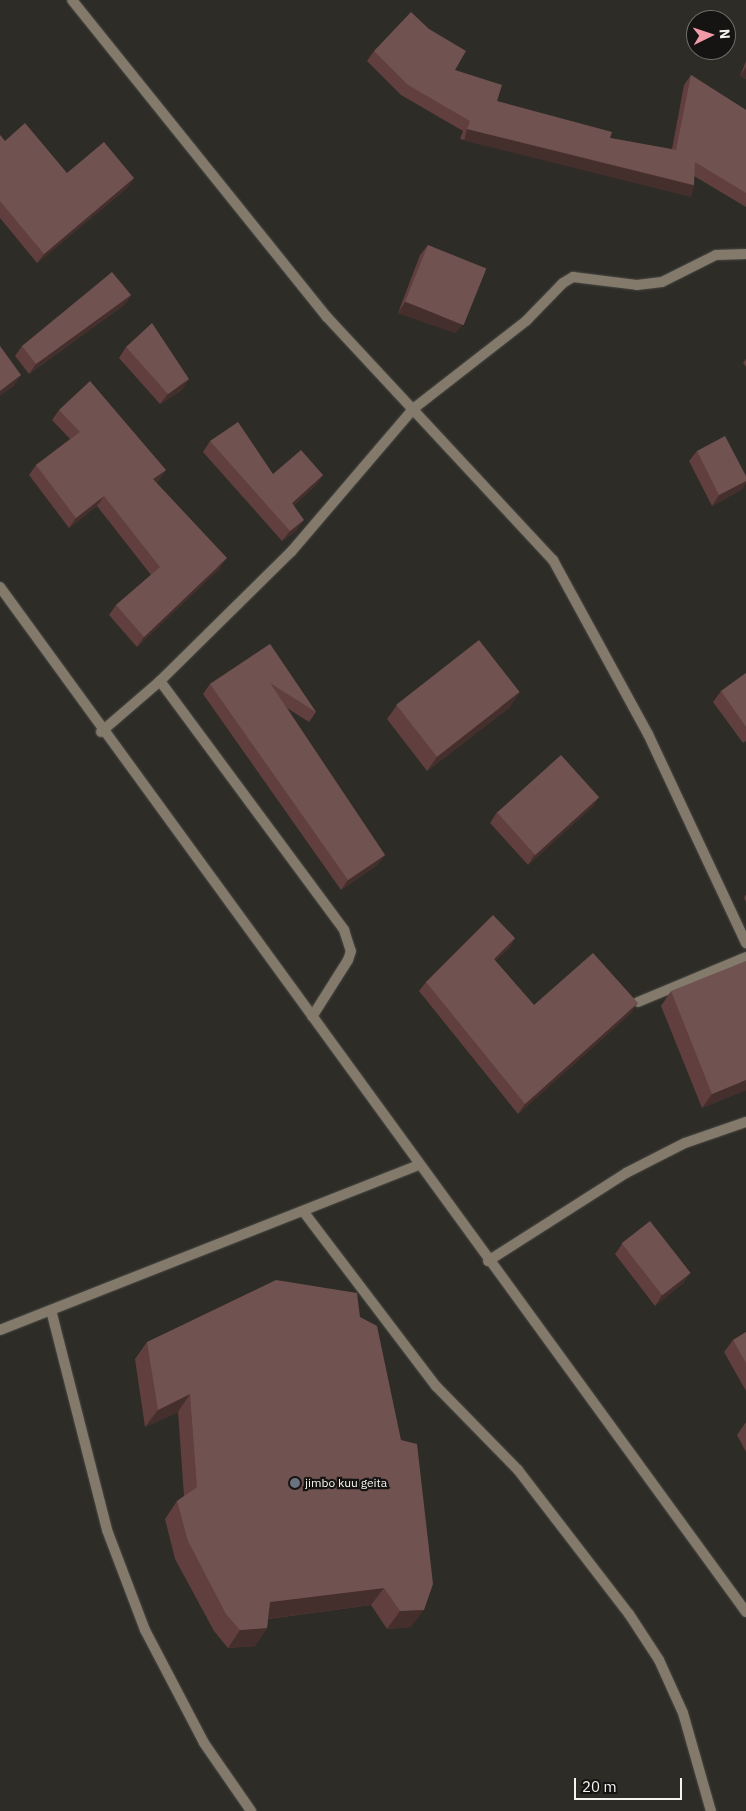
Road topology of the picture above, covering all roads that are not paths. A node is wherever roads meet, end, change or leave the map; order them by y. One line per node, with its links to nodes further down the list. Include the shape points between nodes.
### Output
1 (72, 0): 3 (street, via 327,317)
2 (746, 254): 3 (street, via 716,255 662,282 645,284 573,277 526,321)
3 (413, 409): 5 (street, via 291,552); 7 (street, via 553,560 648,734)
4 (0, 587): 6 (street)
5 (160, 681): 6 (street); 10 (street, via 273,829 349,941 348,960)
6 (101, 732): 10 (street)
7 (746, 943)
8 (746, 957): 9 (street)
9 (638, 1002)
10 (312, 1017): 12 (street)
11 (746, 1122): 14 (street, via 685,1143 626,1172)
12 (418, 1165): 13 (street); 14 (street)
13 (303, 1211): 15 (street); 19 (street, via 436,1386 518,1470 629,1614 659,1660 683,1713)
14 (488, 1260): 17 (street)
15 (51, 1310): 16 (street); 18 (street, via 107,1530 145,1630 204,1743)
16 (0, 1330)
17 (746, 1612)
18 (251, 1811)
19 (711, 1811)

